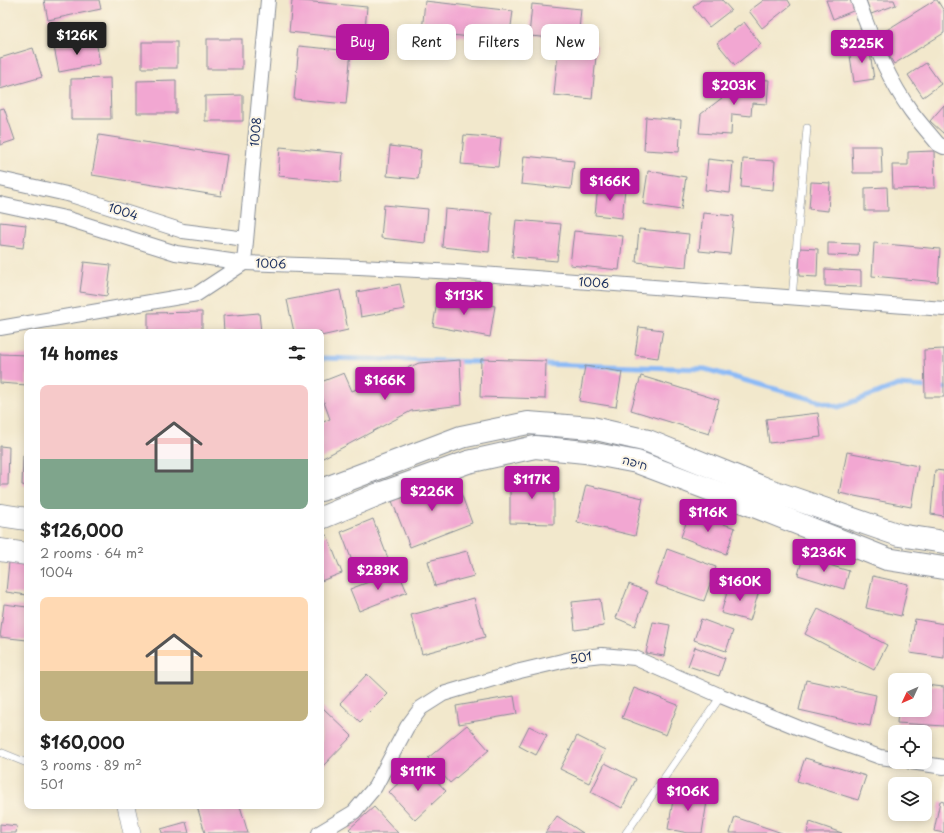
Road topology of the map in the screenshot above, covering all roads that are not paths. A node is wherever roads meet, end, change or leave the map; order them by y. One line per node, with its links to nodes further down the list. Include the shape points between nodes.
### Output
1 (268, 0): 7 (street, 1008)
2 (858, 0): 4 (street, via 888,72 911,111 938,144)
3 (807, 128): 9 (lane)
4 (944, 147)
5 (0, 179): 7 (street, 1004, via 71,195 183,231)
6 (0, 204): 8 (street, 1004, via 65,218 176,253)
7 (246, 239): 8 (street, 1008)
8 (244, 264): 9 (street, 1006, via 456,272); 11 (street, via 197,294)
9 (792, 298): 10 (street, 1006)
10 (944, 309)
11 (0, 328)
12 (324, 489): 16 (highway, חיפה, via 461,437 528,423 585,428 648,441 769,490 899,535)
13 (0, 515): 15 (highway)
14 (324, 517): 19 (highway, חיפה, via 468,462 535,448 585,452 637,462 887,560)
15 (24, 519)
16 (944, 542)
17 (0, 550): 18 (highway)
18 (24, 554)
19 (944, 568)
20 (721, 696): 22 (street, 501, via 799,728); 28 (street, 501, via 635,658 602,655 575,658 443,694 421,708 406,727 375,787 354,812); 29 (lane)
21 (0, 752): 23 (lane)
22 (888, 758)
23 (24, 762)
24 (932, 765): 25 (street)
25 (944, 767)
26 (127, 809): 27 (street)
27 (132, 833)
28 (319, 833)
29 (626, 833)

